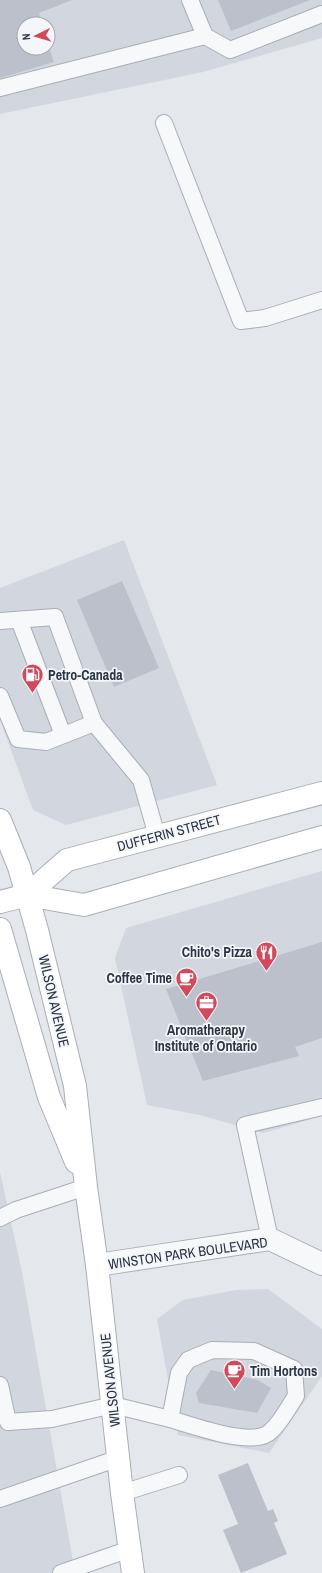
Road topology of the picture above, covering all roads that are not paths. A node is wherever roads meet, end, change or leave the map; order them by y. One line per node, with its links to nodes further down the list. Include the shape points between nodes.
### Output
1 (190, 0): 3 (lane)
2 (322, 14): 3 (lane, via 230,50)
3 (205, 36): 4 (lane)
4 (0, 88)
5 (164, 123): 6 (lane, via 241,321 265,318)
6 (321, 302)
7 (19, 620): 8 (lane); 10 (lane, via 55,617); 11 (lane)
8 (0, 621)
9 (0, 696): 11 (lane, via 18,739 46,742)
10 (94, 723): 11 (lane); 14 (lane, via 141,780)
11 (63, 735)
12 (322, 793): 14 (main road, DUFFERIN STREET)
13 (0, 820): 16 (main road, WILSON AVENUE)
14 (157, 836): 16 (main road, DUFFERIN STREET, via 67,860)
15 (322, 837): 16 (main road, DUFFERIN STREET, via 84,906)
16 (27, 895): 17 (main road, DUFFERIN STREET); 20 (main road, WILSON AVENUE, via 75,1086)
17 (0, 902)
18 (0, 929): 20 (main road, WILSON AVENUE, via 49,1097)
19 (322, 1108): 22 (lane, via 245,1125)
20 (86, 1187): 21 (lane, via 16,1210); 24 (main road, WILSON AVENUE)
21 (0, 1218)
22 (270, 1239): 23 (street, WINSTON PARK BOULEVARD); 24 (street, WINSTON PARK BOULEVARD)
23 (322, 1264)
24 (97, 1265): 26 (main road, WILSON AVENUE)
25 (0, 1384): 28 (lane)
26 (113, 1405): 27 (lane); 28 (lane, via 52,1419); 29 (main road, WILSON AVENUE)
27 (170, 1419): 27 (lane, via 238,1438 255,1438 270,1432 296,1396 294,1369 254,1351 212,1350 188,1360 179,1373)
28 (4, 1425)
29 (119, 1458): 31 (main road, WILSON AVENUE); 32 (lane)
30 (179, 1475): 31 (lane)
31 (122, 1493): 33 (main road, WILSON AVENUE)
32 (0, 1499)
33 (130, 1548): 34 (lane); 35 (main road, WILSON AVENUE)
34 (61, 1573)
35 (133, 1573)

